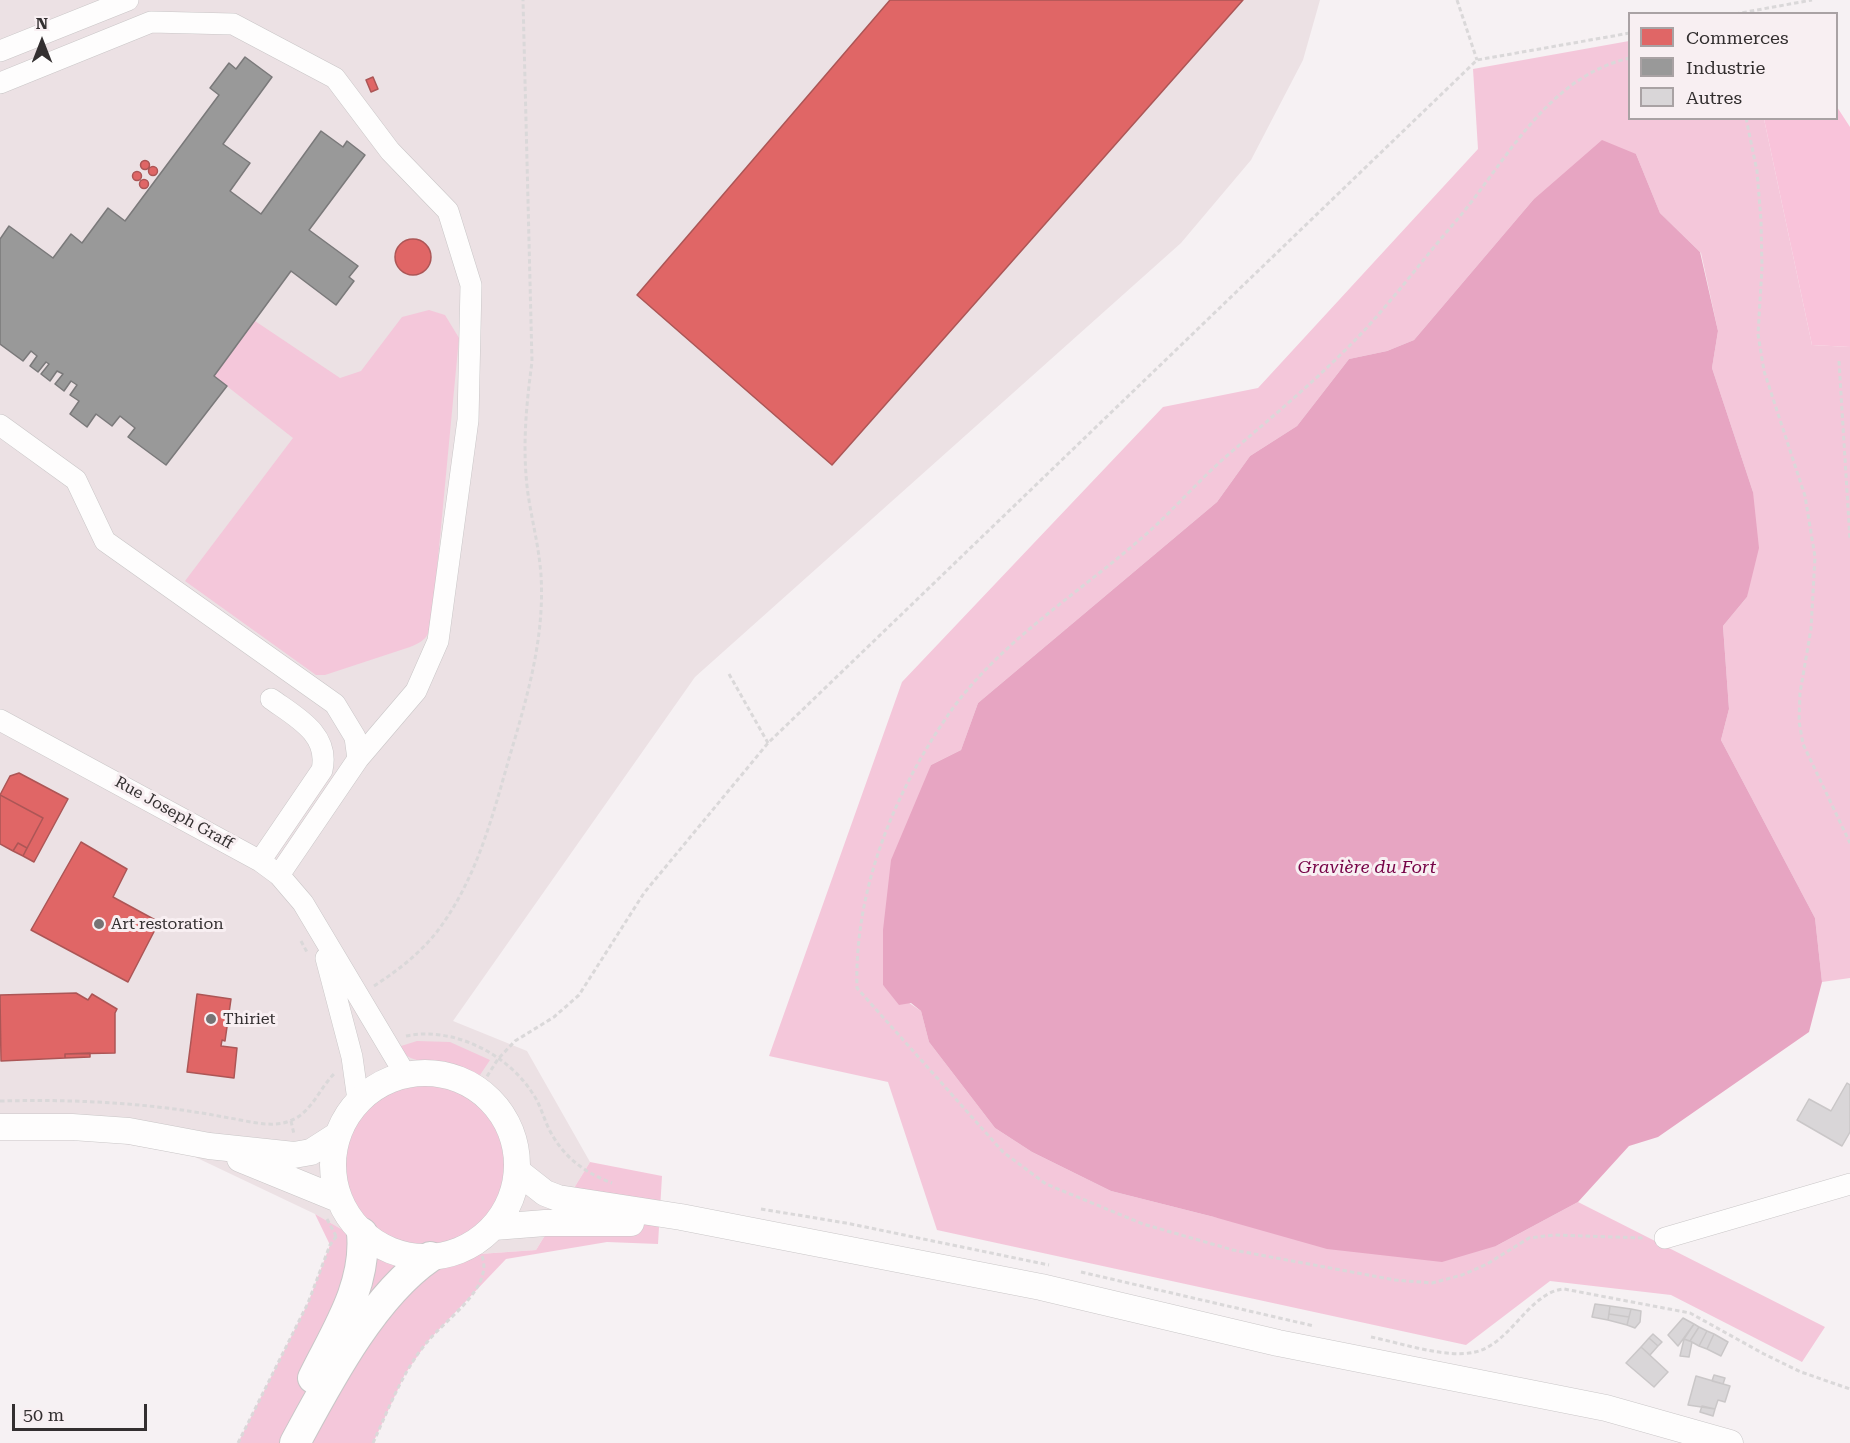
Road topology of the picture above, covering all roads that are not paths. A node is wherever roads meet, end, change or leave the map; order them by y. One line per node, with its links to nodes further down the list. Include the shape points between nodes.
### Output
1 (128, 0): 2 (street)
2 (0, 51)
3 (0, 83): 7 (street, via 151,22 233,24 335,78 390,151 448,211 471,285 471,308 468,420 438,641 416,691)
4 (0, 425): 7 (street, via 76,480 105,541 335,704 355,737)
5 (271, 699): 8 (street, via 310,727 324,759 322,770)
6 (0, 720): 8 (street, Rue Joseph Graff)
7 (358, 759): 9 (street)
8 (260, 861): 9 (street, Rue Joseph Graff)
9 (279, 875): 10 (street, Rue Joseph Graff, via 303,903)
10 (310, 938): 11 (street, Rue Joseph Graff); 12 (street, Rue Joseph Graff, via 352,1057)
11 (405, 1074): 12 (main road, via 379,1084); 16 (main road, via 444,1074 479,1089 508,1126 517,1153)
12 (358, 1100): 14 (main road)
13 (0, 1126): 15 (main road, via 129,1131)
14 (336, 1136): 15 (main road, via 311,1152 294,1155); 18 (main road, via 332,1179)
15 (209, 1146): 18 (main road)
16 (517, 1171): 19 (main road, via 544,1193 558,1198 681,1217); 20 (main road, via 510,1201)
17 (1850, 1184): 22 (street)
18 (338, 1199): 21 (main road, via 349,1218)
19 (754, 1220): 20 (main road, via 599,1222); 26 (main road, via 1278,1343 1606,1408)
20 (485, 1234): 23 (main road, via 454,1253)
21 (349, 1235): 23 (main road, via 406,1256); 24 (highway, via 364,1253 356,1290)
22 (1665, 1238)
23 (430, 1257): 25 (highway, via 411,1271 377,1310)
24 (281, 1443)
25 (295, 1443)
26 (1730, 1443)

